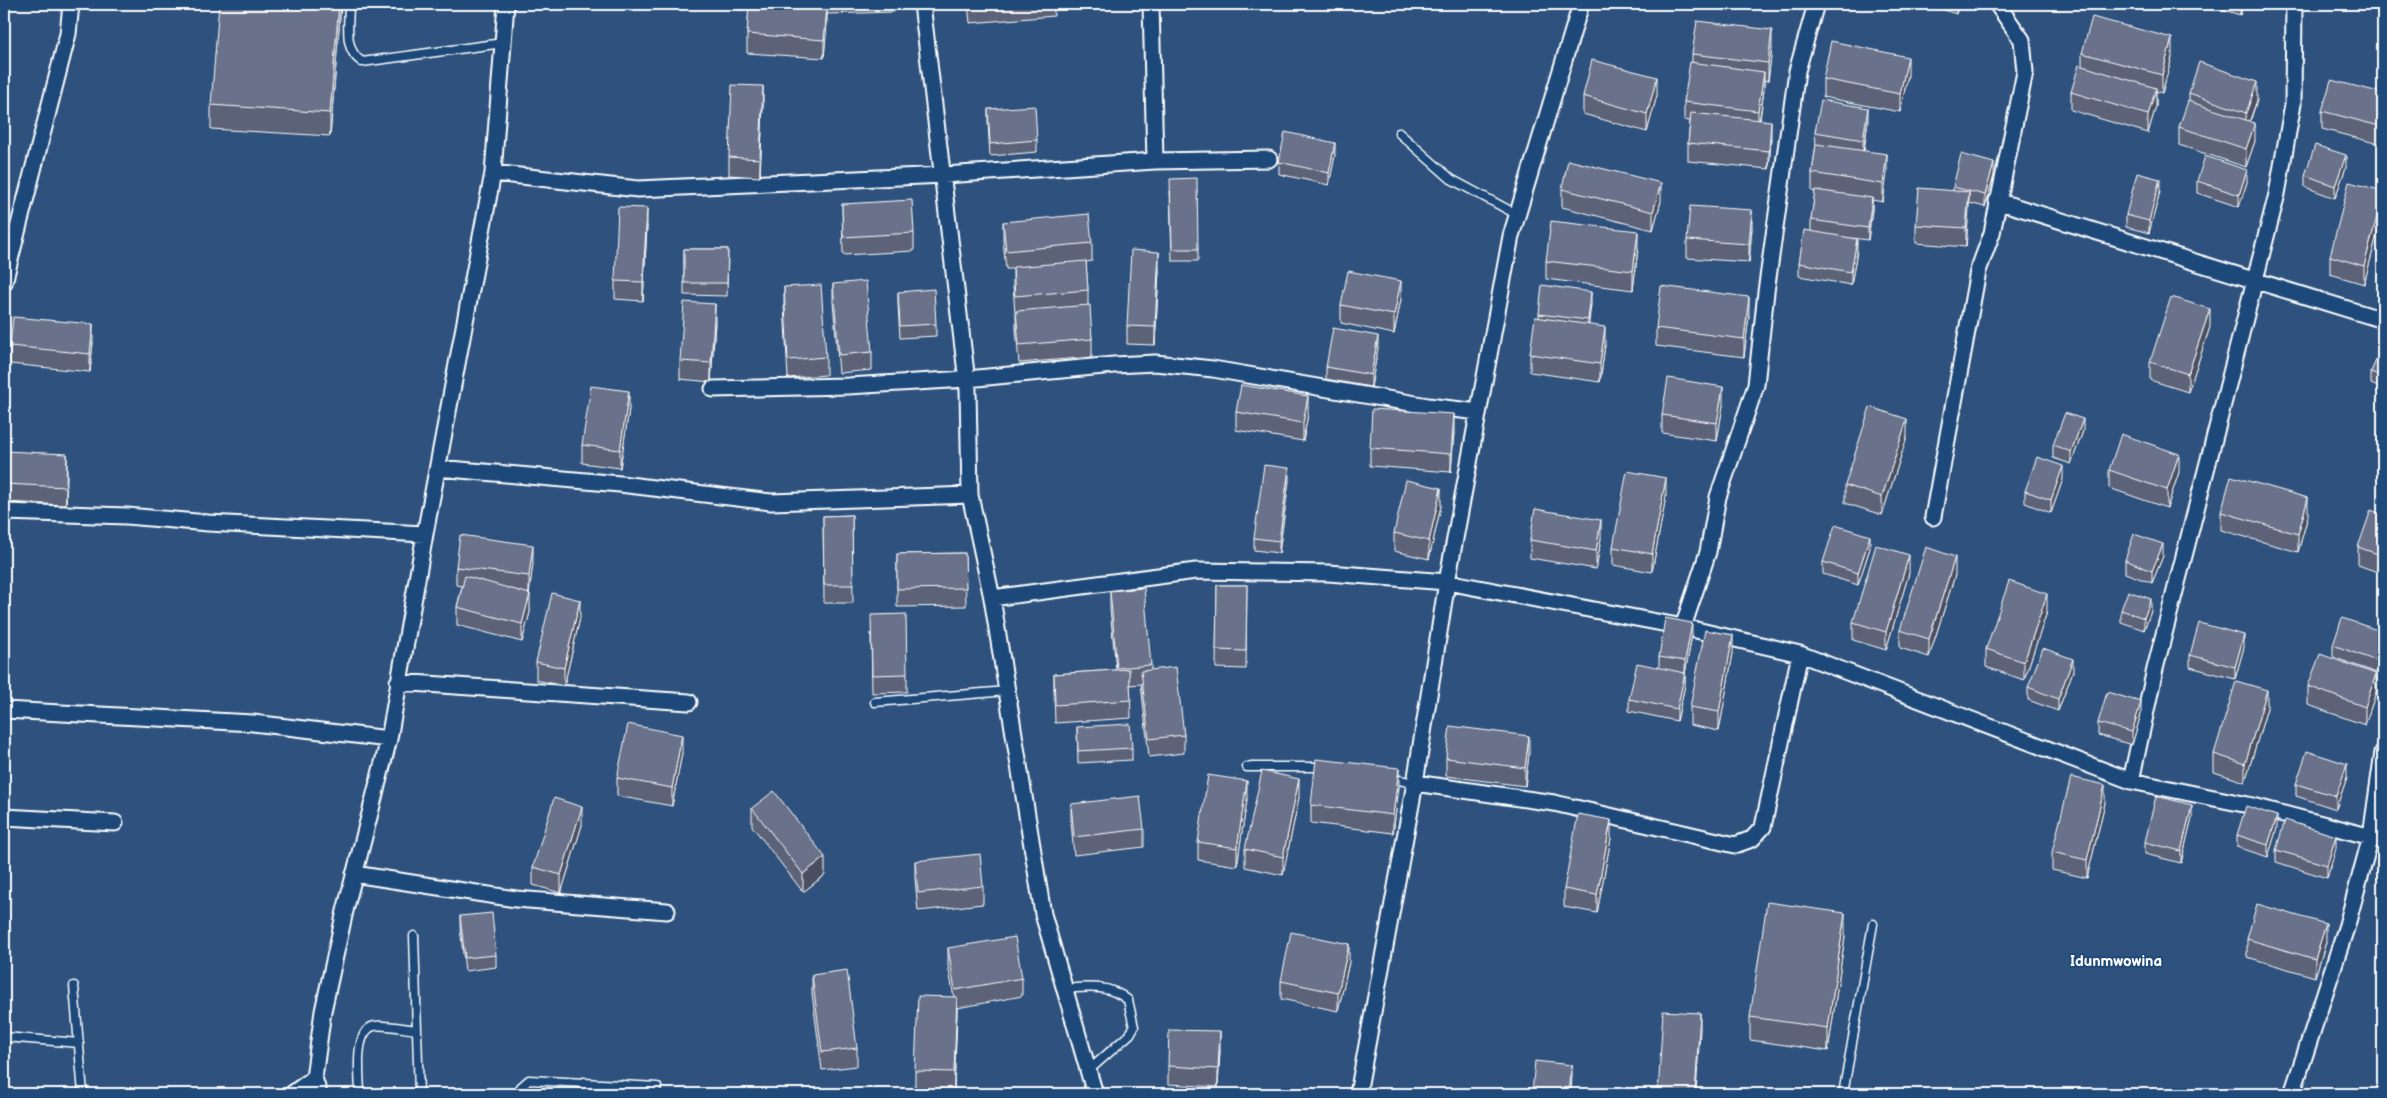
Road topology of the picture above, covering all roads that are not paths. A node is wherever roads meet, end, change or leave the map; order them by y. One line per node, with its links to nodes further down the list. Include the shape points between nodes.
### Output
1 (70, 4): 19 (street, via 68,34)
2 (349, 4): 10 (lane, via 349,47 353,56 362,62)
3 (506, 4): 10 (street)
4 (922, 4): 15 (street)
5 (1151, 4): 13 (street)
6 (1580, 4): 17 (street)
7 (1816, 4): 31 (street, via 1797,71 1756,386 1718,497 1708,552)
8 (1997, 4): 16 (street, via 2022,40 2025,72)
9 (2294, 4): 18 (street, via 2293,104)
10 (503, 43): 14 (street)
11 (1398, 133): 17 (lane, via 1451,179)
12 (1269, 159): 13 (street)
13 (1155, 161): 15 (street)
14 (493, 173): 15 (street, via 638,189); 24 (street)
15 (944, 174): 21 (street)
16 (1997, 201): 18 (street); 27 (street, via 1992,233 1978,270)
17 (1516, 214): 23 (street)
18 (2255, 281): 20 (street); 43 (street, via 2155,669)
19 (4, 283)
20 (2383, 320)
21 (967, 379): 22 (street); 23 (street, via 1155,363 1213,369); 25 (street)
22 (712, 389)
23 (1478, 412): 29 (street)
24 (438, 468): 25 (street, via 620,484 771,502); 28 (street)
25 (970, 495): 30 (street)
26 (4, 512): 28 (street)
27 (1933, 517)
28 (425, 534): 33 (street)
29 (1447, 582): 30 (street, via 1328,573 1196,571); 31 (street); 44 (street)
30 (992, 598): 34 (street)
31 (1684, 627): 32 (street)
32 (1800, 654): 43 (street); 44 (street, via 1762,827 1752,839 1735,845 1554,803)
33 (398, 682): 35 (street); 38 (street)
34 (1007, 691): 36 (lane); 53 (street, via 1043,914)
35 (689, 702)
36 (875, 702)
37 (4, 710): 38 (street, via 243,723)
38 (389, 739): 48 (street)
39 (2383, 752): 47 (street)
40 (1247, 766): 41 (lane)
41 (1331, 767)
42 (1378, 776): 44 (lane)
43 (2131, 781): 47 (street, via 2253,806)
44 (1415, 782): 69 (street)
45 (4, 816): 46 (street)
46 (115, 823)
47 (2377, 838): 71 (street)
48 (354, 874): 49 (street, via 516,899); 58 (street, via 323,1011)
49 (667, 911)
50 (1873, 924): 70 (lane)
51 (414, 936): 54 (lane)
52 (74, 986): 56 (lane)
53 (1065, 989): 57 (street); 57 (lane, via 1101,986 1128,1000 1134,1027)
54 (417, 1030): 64 (lane, via 374,1026 366,1032 360,1042); 65 (lane)
55 (4, 1037): 56 (lane)
56 (79, 1043): 61 (lane)
57 (1088, 1071): 68 (street)
58 (314, 1078): 62 (street); 63 (street)
59 (584, 1082): 60 (lane); 66 (lane, via 529,1080); 67 (lane)
60 (657, 1087)
61 (83, 1094)
62 (292, 1094)
63 (319, 1094)
64 (360, 1094)
65 (419, 1094)
66 (518, 1094)
67 (586, 1094)
68 (1094, 1094)
69 (1358, 1094)
70 (1843, 1094)
71 (2292, 1094)

